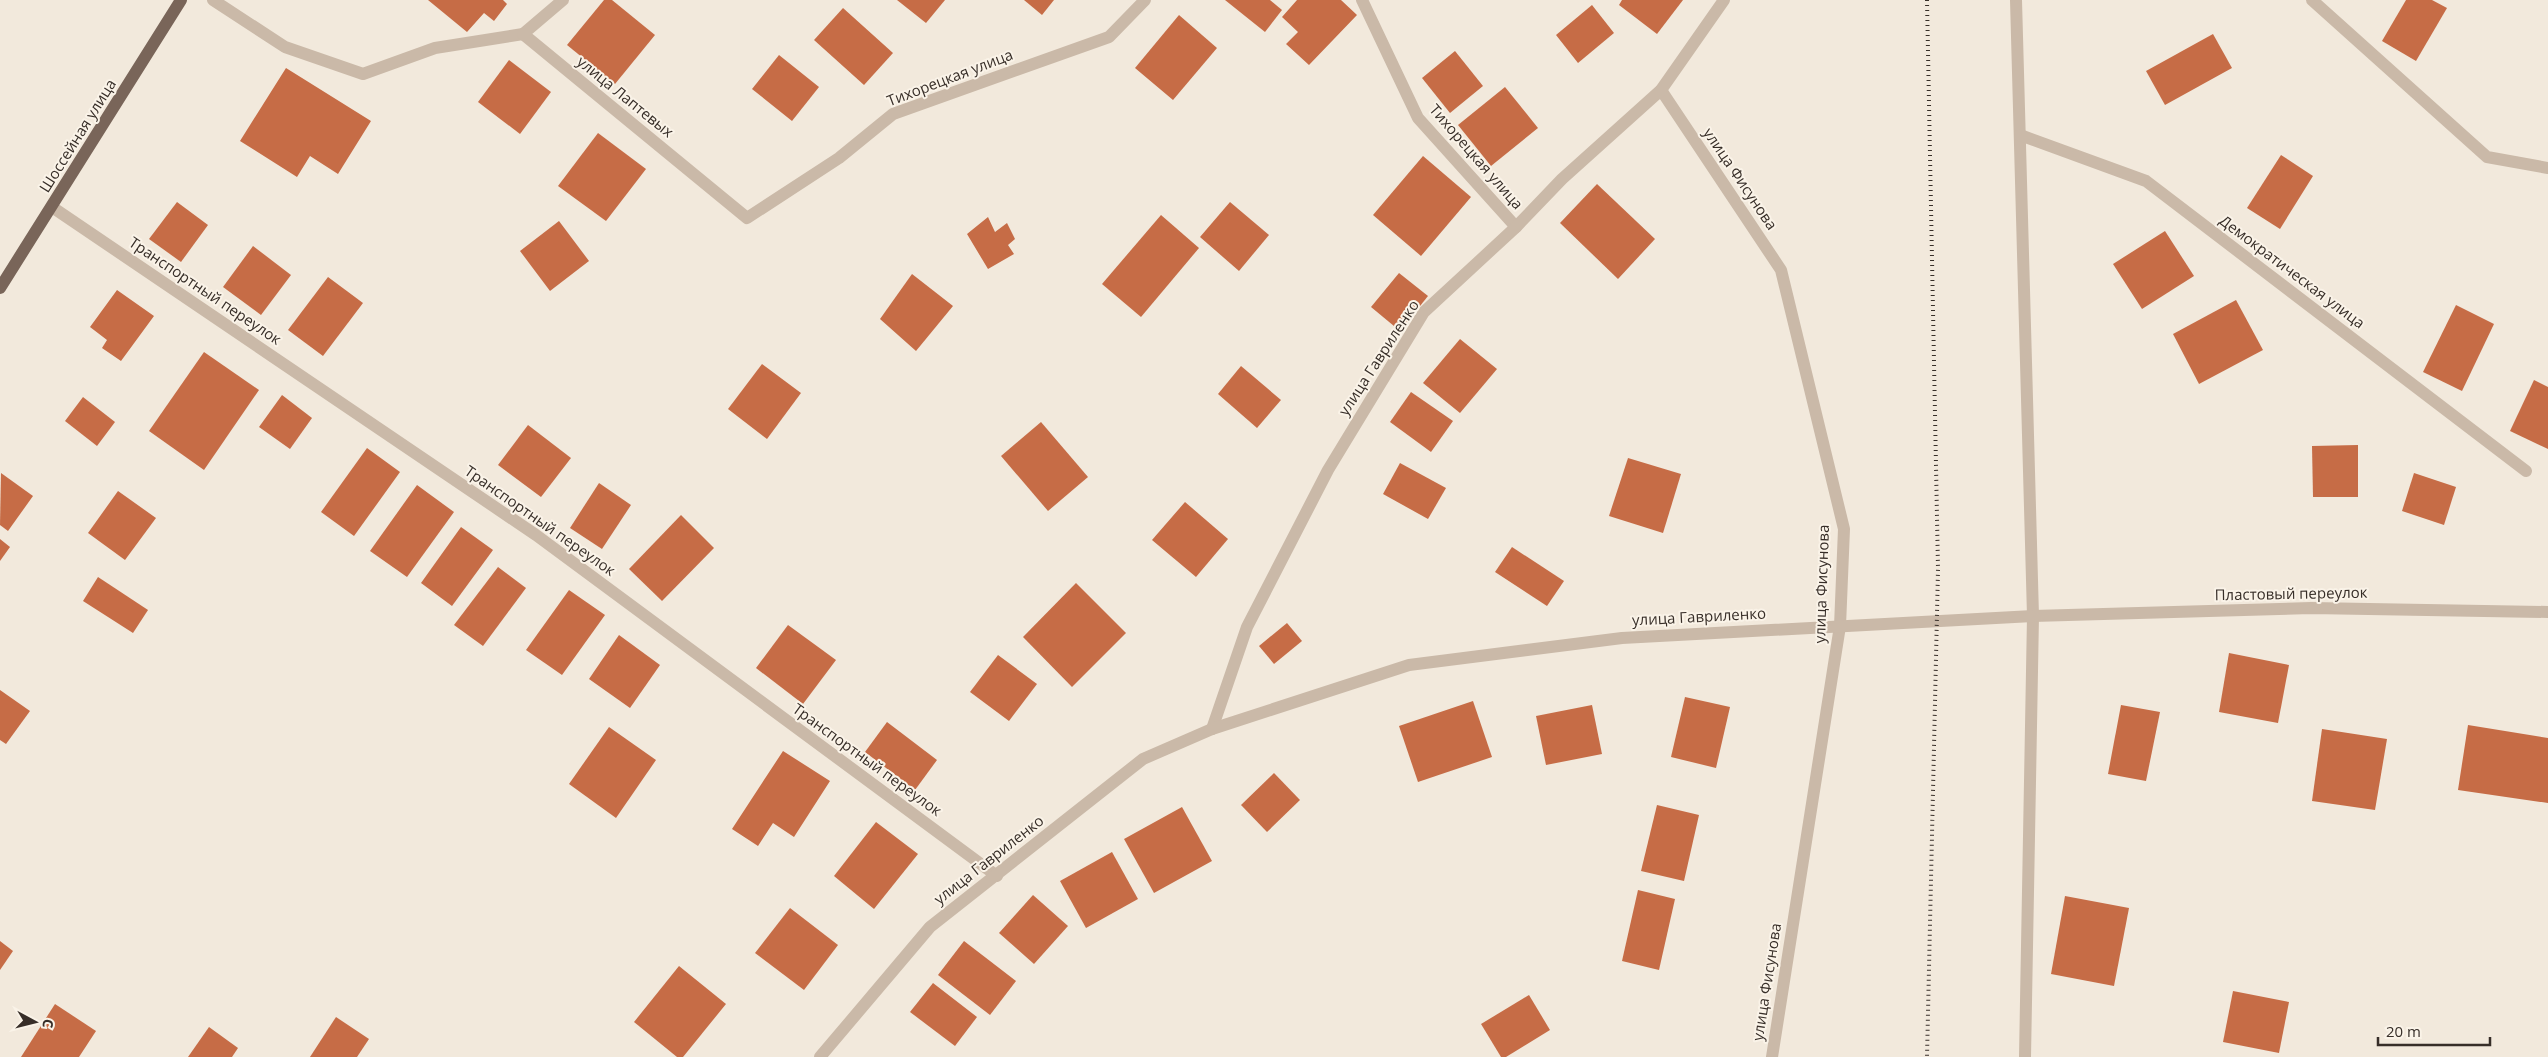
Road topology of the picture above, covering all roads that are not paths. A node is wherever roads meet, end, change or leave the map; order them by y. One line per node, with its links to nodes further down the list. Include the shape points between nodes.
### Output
1 (181, 0): 13 (main road, Шоссейная улица)
2 (213, 0): 9 (street, via 285,47 363,74 435,48)
3 (563, 0): 9 (street)
4 (1145, 0): 14 (street, Тихорецкая улица, via 1109,36 893,114 838,158)
5 (1362, 0): 15 (street, Тихорецкая улица, via 1418,118)
6 (1724, 0): 10 (street, улица Гавриленко)
7 (2016, 0): 11 (street)
8 (2312, 0): 12 (street, via 2486,157)
9 (523, 34): 14 (street, улица Лаптевых)
10 (1661, 90): 15 (street, улица Гавриленко, via 1562,179); 20 (street, улица Фисунова, via 1781,270 1844,529)
11 (2020, 135): 17 (street, Демократическая улица, via 2146,181); 19 (street)
12 (2548, 168)
13 (52, 207): 16 (main road, Шоссейная улица); 22 (street, Транспортный переулок, via 536,535)
14 (747, 218)
15 (1516, 226): 21 (street, улица Гавриленко, via 1424,312 1328,470 1247,627)
16 (0, 288)
17 (2526, 471)
18 (2548, 612): 19 (street, Пластовый переулок, via 2311,608)
19 (2034, 616): 20 (street, Пластовый переулок); 25 (street)
20 (1840, 626): 21 (street, улица Гавриленко, via 1622,638 1410,665); 24 (street, улица Фисунова)
21 (1212, 730): 22 (street, улица Гавриленко, via 1142,759)
22 (997, 876): 23 (street, улица Гавриленко, via 930,927)
23 (820, 1057)
24 (1772, 1057)
25 (2025, 1057)

